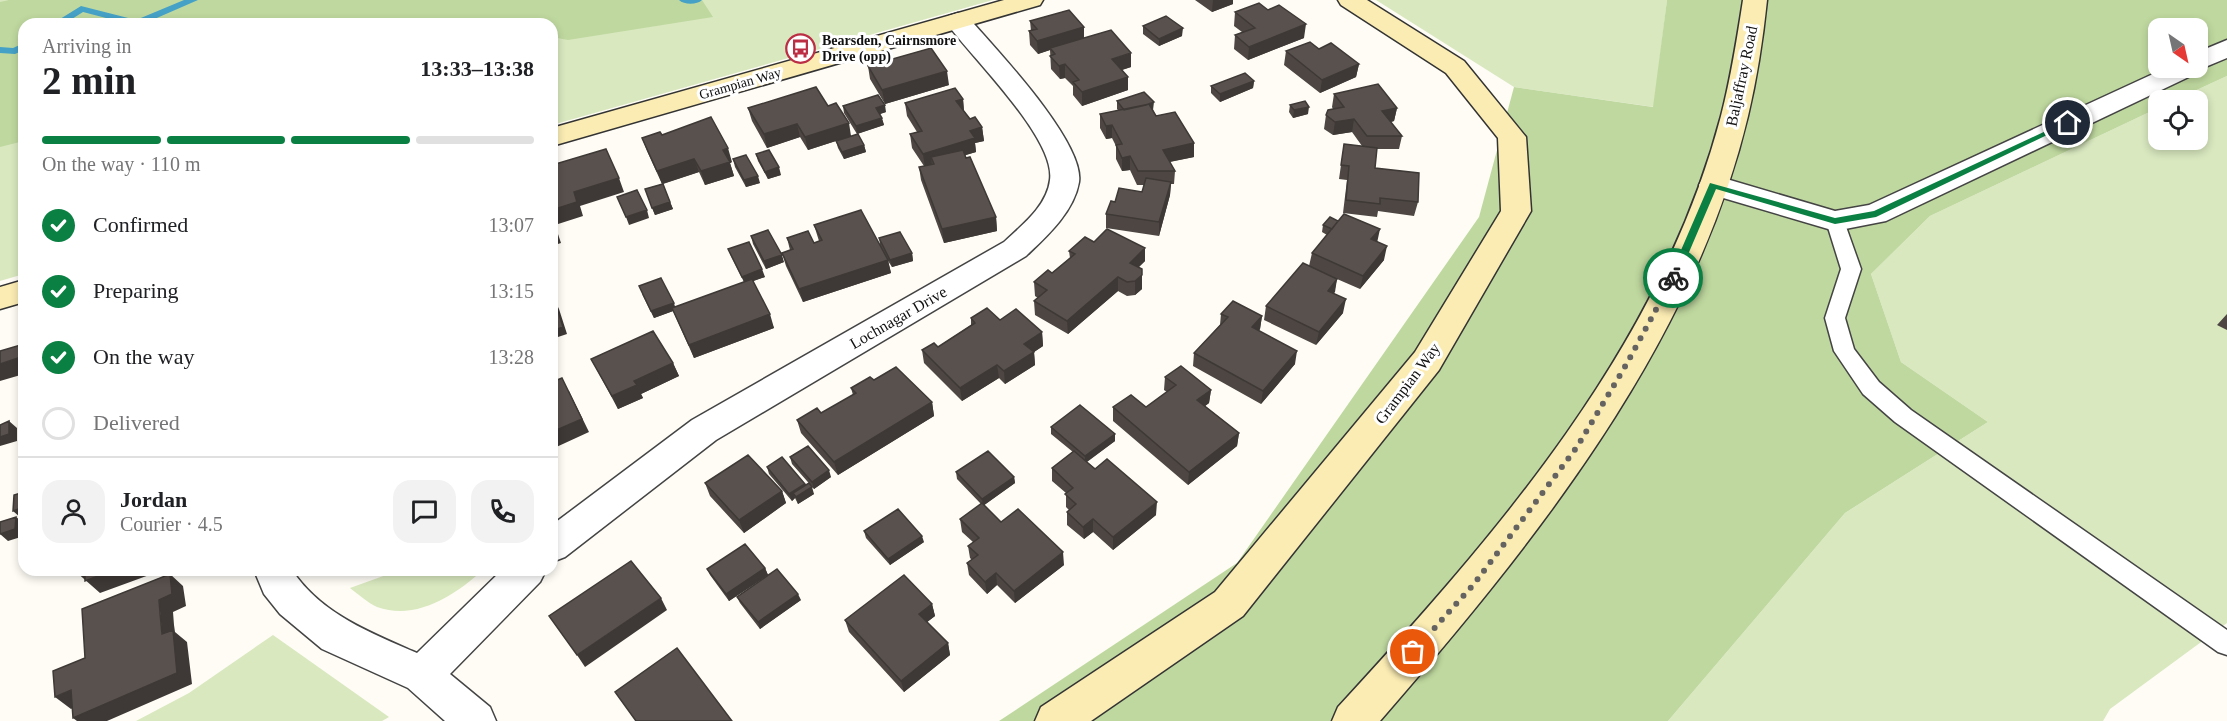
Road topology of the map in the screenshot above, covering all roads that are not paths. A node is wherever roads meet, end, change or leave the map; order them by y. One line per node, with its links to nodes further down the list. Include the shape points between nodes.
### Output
1 (1031, 0): 4 (street, Grampian Way)
2 (1350, 0): 19 (street, Grampian Way, via 1455,67 1512,137 1516,211 1427,361 1228,604)
3 (1755, 0): 9 (street, Baljaffray Road, via 1739,103)
4 (958, 21): 8 (street, Grampian Way); 13 (street, Lochnagar Drive, via 1042,125 1065,169 1062,190 1044,222 1015,249 704,430)
5 (2227, 48): 6 (street)
6 (2208, 57)
7 (2165, 78): 10 (street, via 1876,214)
8 (558, 135)
9 (1713, 185): 10 (street); 20 (street, Baljaffray Road, via 1676,273 1577,447 1474,584)
10 (1835, 221): 16 (lane, via 1851,269 1835,318 1844,351 1871,388 1903,416)
11 (18, 293): 12 (street)
12 (0, 298)
13 (558, 541)
14 (276, 576): 17 (street, via 294,602 336,636)
15 (521, 576): 17 (street)
16 (2227, 644)
17 (422, 675): 18 (street)
18 (475, 721)
19 (1056, 721)
20 (1353, 721)

